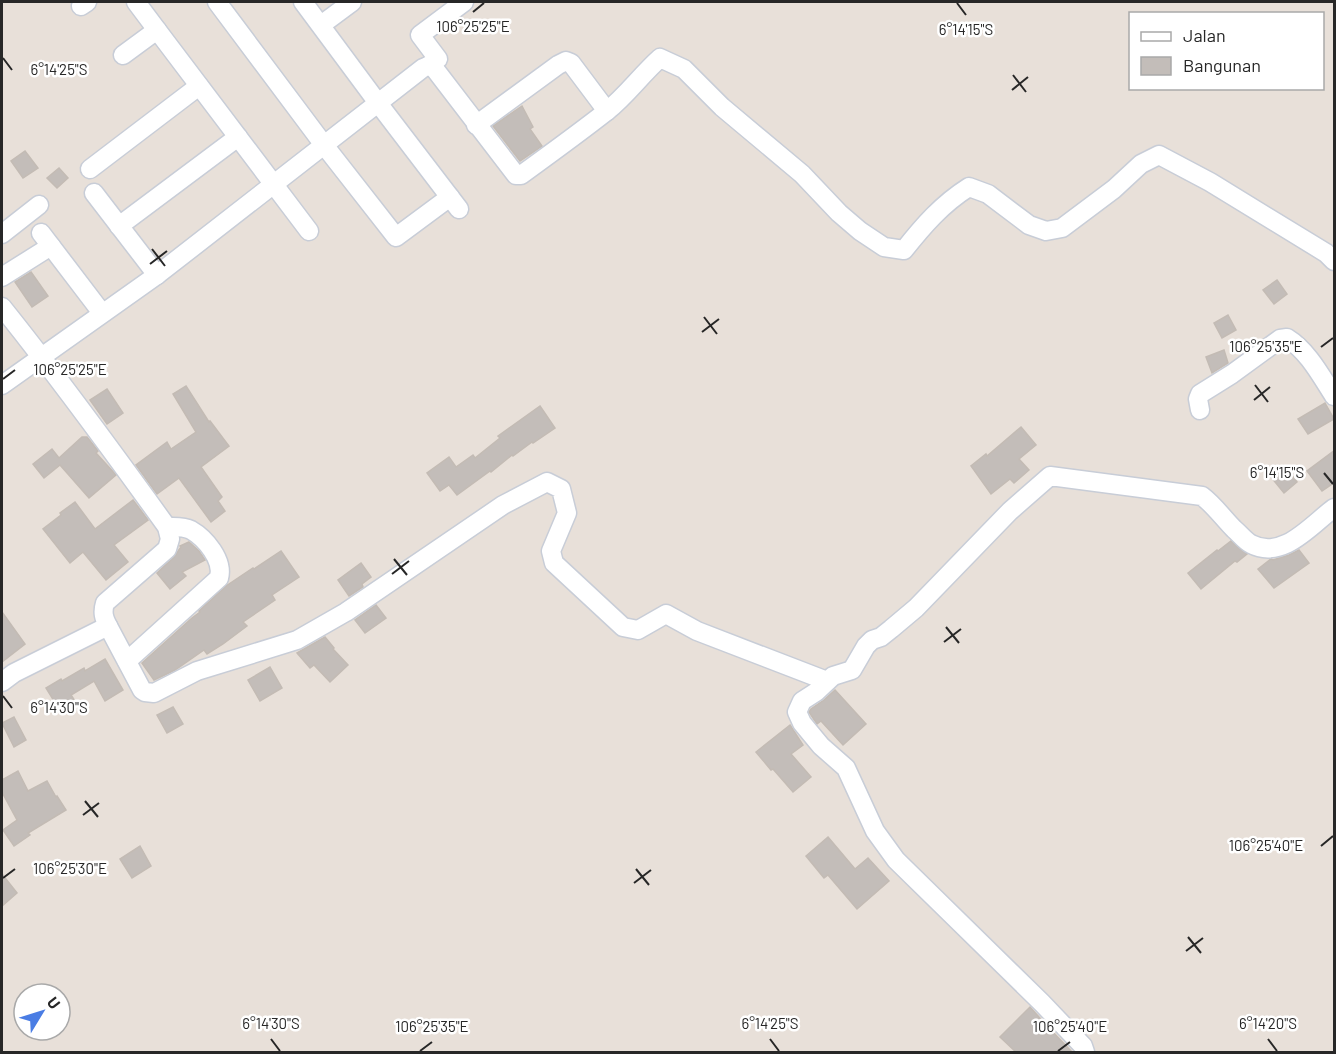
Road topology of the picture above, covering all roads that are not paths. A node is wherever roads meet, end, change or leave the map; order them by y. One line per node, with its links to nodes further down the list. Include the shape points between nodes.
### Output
1 (136, 2): 7 (street)
2 (217, 2): 15 (street)
3 (303, 2): 6 (street)
4 (352, 2): 6 (street)
5 (464, 2): 9 (street, via 420,35 438,59)
6 (321, 25): 11 (street)
7 (157, 30): 8 (street); 10 (street)
8 (123, 55)
9 (428, 66): 11 (street); 13 (street, via 434,68)
10 (199, 86): 14 (street); 16 (street)
11 (378, 103): 15 (street); 15 (street, via 455,203 396,237)
12 (607, 111): 13 (street, via 566,61); 13 (street, via 521,175 513,172); 23 (street, via 660,58 674,64 801,174 839,213 884,247 903,250 952,198 969,188 988,194 1029,225 1046,231 1062,228 1141,164 1159,155 1210,182)
13 (476, 125)
14 (238, 137): 17 (street); 20 (street)
15 (324, 145): 17 (street)
16 (90, 169)
17 (274, 184): 21 (street); 24 (street)
18 (94, 194): 20 (street)
19 (39, 205): 22 (street)
20 (119, 226): 24 (street)
21 (309, 231)
22 (2, 234)
23 (1335, 261)
24 (157, 275): 27 (street)
25 (2, 277): 27 (street, via 46,240)
26 (2, 307): 28 (street)
27 (102, 313): 28 (street)
28 (42, 357): 29 (street); 33 (street)
29 (2, 386)
30 (1335, 396): 31 (street, via 1312,363 1287,338 1200,394)
31 (1200, 410)
32 (1335, 508): 36 (street, via 1288,544 1265,549 1249,543 1202,496 1050,477 916,608 872,640 852,670)
33 (167, 527): 34 (street, via 167,549 105,603); 35 (street, via 189,529 201,538 217,559 221,572)
34 (108, 626): 35 (street); 37 (street)
35 (127, 661): 36 (street, via 142,690 154,693 197,670 297,640 346,612 503,505 547,482 561,489 567,513 550,551 554,563 623,627 638,630 666,614 697,631)
36 (827, 681): 38 (street, via 802,700 797,712 821,746 846,768 875,831 897,861 1042,1003)
37 (2, 682)
38 (1085, 1053)

